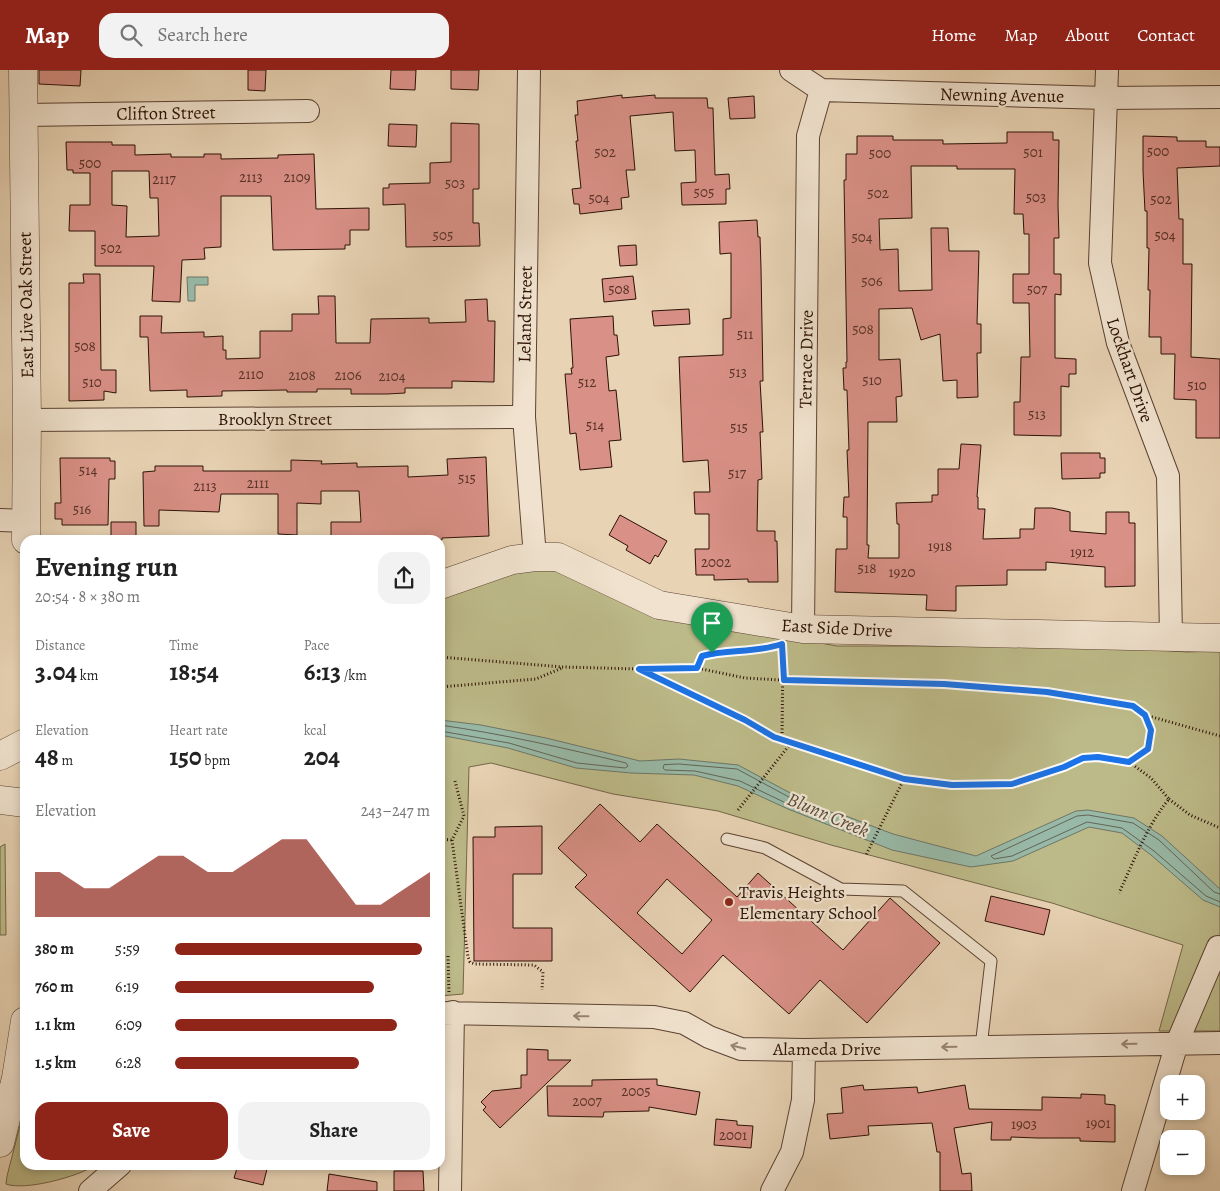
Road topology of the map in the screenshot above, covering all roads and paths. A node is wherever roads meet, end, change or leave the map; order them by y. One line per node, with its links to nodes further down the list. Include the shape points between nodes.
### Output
1 (23, 70): 9 (street, East Live Oak Street)
2 (529, 70): 10 (street, Leland Street)
3 (791, 70): 5 (street)
4 (1107, 70): 7 (street, Lockhart Drive)
5 (821, 90): 7 (street, Newning Avenue); 15 (street, Terrace Drive, via 808,136)
6 (1220, 97): 7 (street, Newning Avenue)
7 (1106, 98): 16 (street, Lockhart Drive, via 1100,262 1118,343 1168,476)
8 (308, 110): 9 (street, Clifton Street)
9 (24, 115): 11 (street, East Live Oak Street)
10 (524, 417): 11 (street, Brooklyn Street); 13 (street, Leland Street)
11 (27, 420): 12 (street, East Live Oak Street)
12 (18, 527)
13 (535, 557): 14 (street, East Side Drive, via 512,560); 15 (street, East Side Drive, via 558,557 659,605)
14 (445, 582)
15 (803, 629): 16 (street, East Side Drive)
16 (1171, 638): 17 (street, East Side Drive)
17 (1220, 638)
18 (445, 657): 19 (path)
19 (564, 667): 21 (path); 23 (path, via 536,679)
20 (697, 668): 21 (path); 22 (path, via 745,678); 22 (path, via 702,656 712,653 768,649 782,644)
21 (639, 669): 26 (path)
22 (784, 680): 24 (path, via 944,684 1047,692 1133,706); 26 (path)
23 (445, 687)
24 (1145, 715): 25 (path); 30 (path, via 1151,730 1148,749)
25 (1220, 736)
26 (782, 740): 27 (path)
27 (791, 743): 31 (path); 36 (path)
28 (20, 746): 29 (street)
29 (0, 756)
30 (1129, 762): 31 (path, via 1083,758 1012,784 952,785); 33 (path, via 1151,778)
31 (904, 779): 41 (path)
32 (455, 781): 40 (path, via 464,816)
33 (1169, 799): 37 (path, via 1190,815); 42 (path, via 1147,831)
34 (0, 800): 35 (street)
35 (20, 802)
36 (738, 810)
37 (1220, 828)
38 (445, 839): 40 (path)
39 (727, 839): 49 (lane, via 765,848 841,889 903,891 991,961)
40 (452, 840): 45 (path, via 470,962 534,965 543,972)
41 (866, 855)
42 (1119, 893)
43 (1218, 947): 47 (street)
44 (448, 956): 46 (path)
45 (542, 990)
46 (447, 1006): 50 (street, Alameda Drive, one-way to 46, via 741,1049 684,1023 654,1017); 55 (street)
47 (1178, 1043): 48 (street, Alameda Drive); 49 (street, Alameda Drive, one-way to 49); 57 (street)
48 (1220, 1043)
49 (981, 1047): 50 (street, Alameda Drive, one-way to 50)
50 (804, 1050): 56 (street, via 802,1100 792,1152)
51 (20, 1053): 52 (street)
52 (0, 1143)
53 (114, 1170): 54 (street)
54 (90, 1191)
55 (450, 1191)
56 (772, 1191)
57 (1133, 1191)

